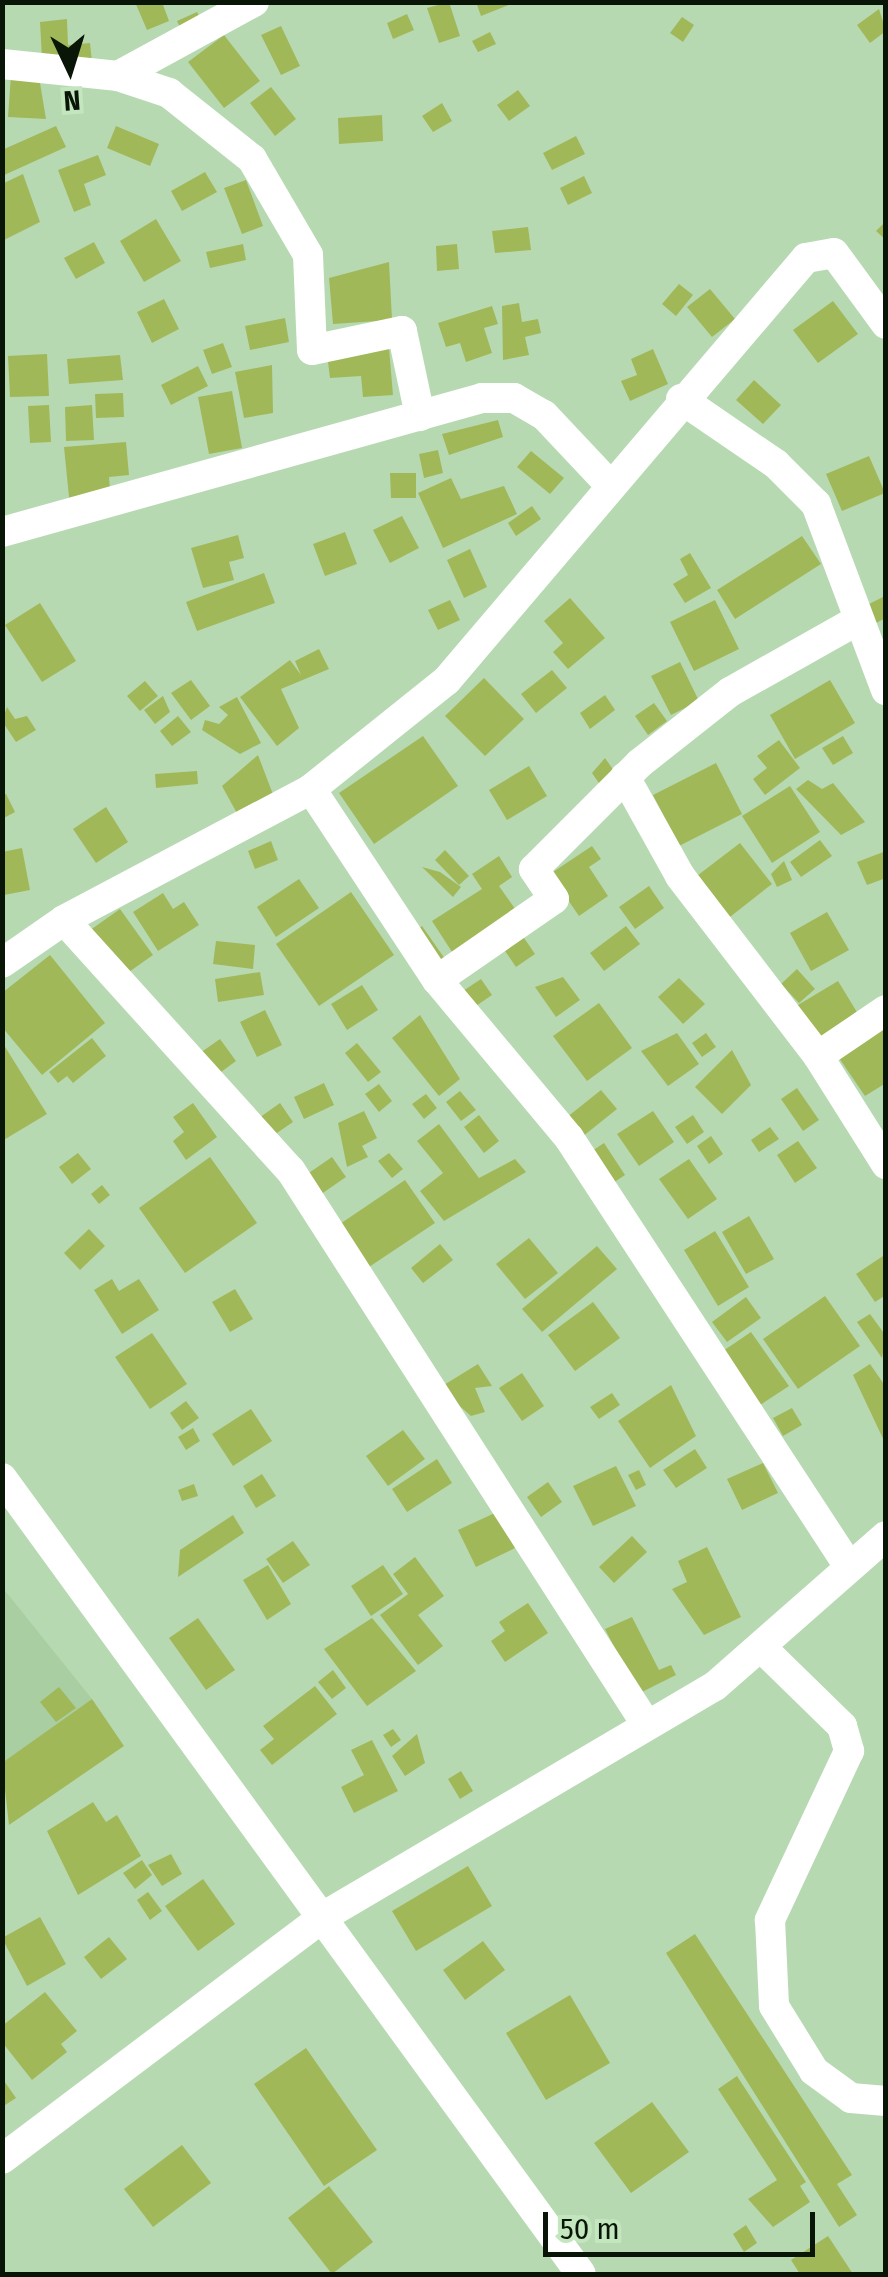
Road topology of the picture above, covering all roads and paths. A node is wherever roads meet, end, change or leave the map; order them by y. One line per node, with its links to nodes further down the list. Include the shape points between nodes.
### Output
1 (254, 2): 3 (street)
2 (2, 64): 3 (street)
3 (118, 76): 6 (street, via 168,92 252,159 308,255 312,350 402,332)
4 (886, 324): 5 (street, via 834,253 820,249)
5 (681, 400): 7 (street); 9 (street, via 776,464 816,504)
6 (420, 416): 7 (street, via 514,398 544,415); 8 (street)
7 (608, 483): 12 (street, via 447,680)
8 (2, 532)
9 (856, 621): 10 (street); 11 (street, via 730,692)
10 (886, 690)
11 (625, 777): 15 (street, via 534,869 554,899); 17 (street, via 680,876)
12 (312, 789): 13 (street); 15 (street)
13 (64, 920): 14 (street); 23 (street, via 290,1171)
14 (2, 963)
15 (437, 980): 21 (street, via 569,1138)
16 (886, 1010): 17 (street)
17 (818, 1056): 18 (street)
18 (886, 1164)
19 (2, 1478): 24 (street)
20 (886, 1536): 21 (street)
21 (848, 1565): 22 (street)
22 (762, 1648): 23 (street); 25 (street, via 842,1726 849,1751 770,1920 774,2006 814,2071 852,2098)
23 (646, 1724): 24 (street)
24 (326, 1915): 26 (street); 27 (street)
25 (886, 2102)
26 (2, 2159)
27 (581, 2274)

